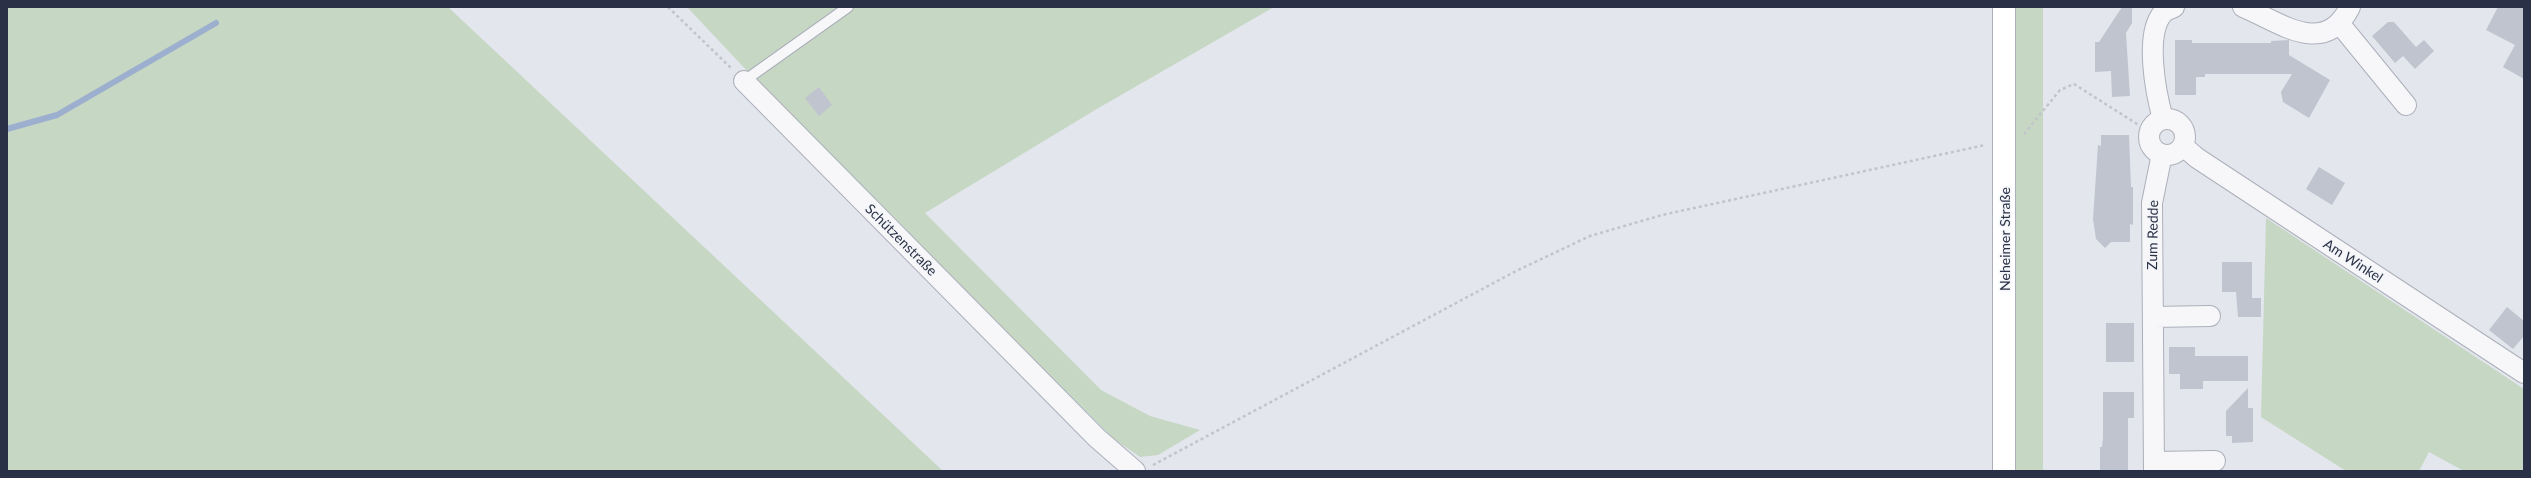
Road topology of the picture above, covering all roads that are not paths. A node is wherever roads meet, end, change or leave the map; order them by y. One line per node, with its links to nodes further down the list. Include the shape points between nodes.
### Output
1 (848, 7): 6 (lane)
2 (2004, 7): 17 (main road, Neheimer Straße)
3 (2174, 7): 8 (street, via 2164,12 2157,24 2154,38)
4 (2243, 7): 5 (street, via 2302,33 2329,29)
5 (2345, 15): 7 (street)
6 (744, 81): 16 (street, Schützenstraße, via 1097,438)
7 (2406, 105)
8 (2156, 125): 9 (street, via 2170,118 2182,126 2186,139); 10 (street, via 2150,144)
9 (2183, 146): 10 (street, via 2174,154); 13 (street, Am Winkel, via 2197,158)
10 (2162, 154): 12 (street, Zum Redde, via 2152,203)
11 (2210, 316): 12 (street)
12 (2153, 317): 15 (street, Zum Redde)
13 (2524, 373)
14 (2215, 461): 15 (street, Zum Redde)
15 (2154, 466)
16 (1142, 469)
17 (2004, 471)

